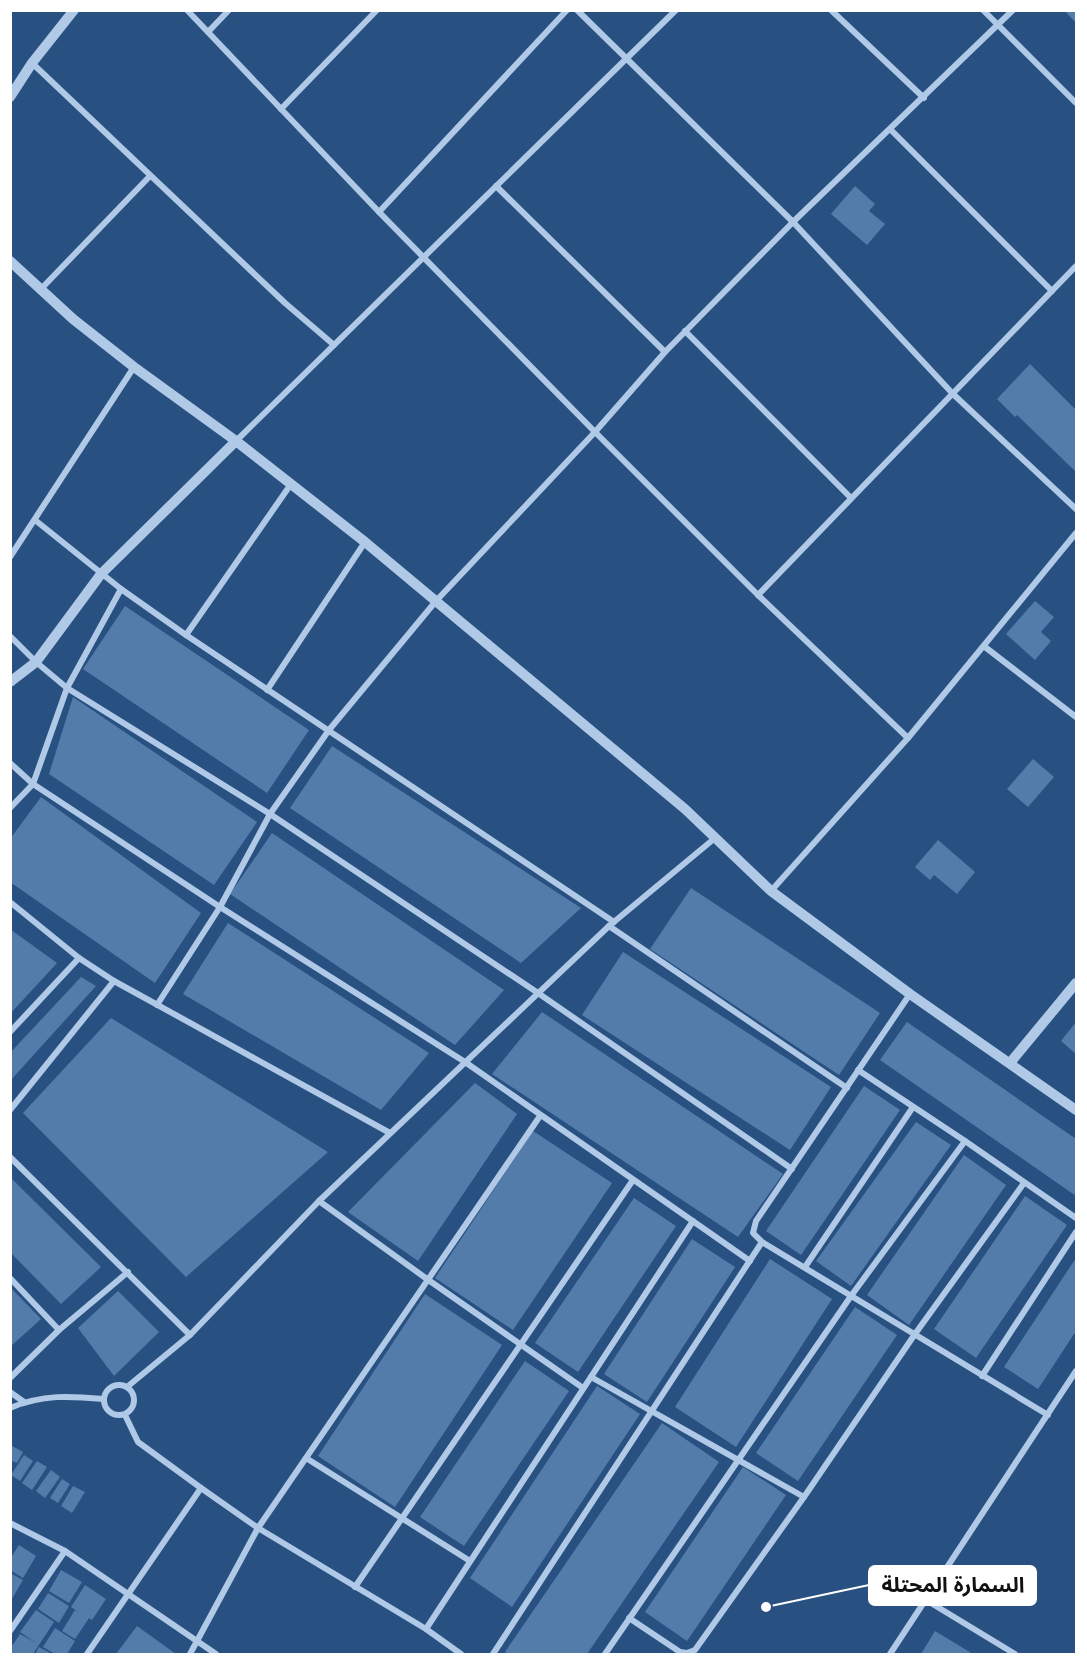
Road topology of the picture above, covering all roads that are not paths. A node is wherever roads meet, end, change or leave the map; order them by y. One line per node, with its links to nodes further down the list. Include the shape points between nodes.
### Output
1 (74, 10): 14 (street)
2 (187, 10): 12 (street)
3 (229, 10): 12 (street)
4 (377, 10): 18 (street)
5 (567, 10): 22 (street)
6 (577, 10): 13 (street)
7 (676, 10): 13 (street)
8 (831, 10): 16 (street)
9 (983, 10): 11 (street)
10 (1013, 10): 11 (street)
11 (998, 26): 16 (street); 17 (street)
12 (208, 32): 18 (street)
13 (626, 59): 21 (street); 23 (street)
14 (32, 63): 15 (street); 20 (street)
15 (10, 97)
16 (924, 98): 19 (street)
17 (1077, 103)
18 (281, 109): 22 (street)
19 (891, 130): 23 (street); 28 (street)
20 (150, 176): 27 (street); 30 (street)
21 (496, 186): 24 (street); 31 (street)
22 (379, 212): 24 (street)
23 (793, 222): 29 (street); 33 (street)
24 (424, 257): 30 (street); 34 (street)
25 (10, 261): 27 (street)
26 (1077, 266): 28 (street)
27 (41, 289): 32 (street)
28 (1052, 291): 33 (street)
29 (685, 331): 31 (street); 37 (street)
30 (334, 345): 35 (street)
31 (665, 352): 34 (street)
32 (134, 367): 35 (street); 39 (street)
33 (953, 394): 37 (street); 38 (street)
34 (595, 432): 46 (street); 47 (street)
35 (236, 441): 36 (street); 44 (street)
36 (291, 484): 41 (street); 48 (street)
37 (851, 498): 46 (street)
38 (1077, 509)
39 (35, 520): 43 (street); 44 (street)
40 (1077, 533): 42 (street)
41 (365, 542): 47 (street); 54 (street)
42 (1074, 542): 50 (street)
43 (10, 557)
44 (101, 574): 45 (street); 51 (street)
45 (121, 590): 48 (street); 53 (street)
46 (758, 595): 57 (street)
47 (436, 601): 56 (street); 62 (street)
48 (186, 635): 54 (street)
49 (10, 636): 51 (street)
50 (985, 647): 55 (street); 57 (street)
51 (36, 662): 52 (street); 53 (street)
52 (10, 682)
53 (66, 688): 59 (street); 61 (street)
54 (267, 690): 56 (street)
55 (1077, 717)
56 (329, 730): 61 (street); 66 (street)
57 (908, 738): 63 (street)
58 (10, 763): 59 (street)
59 (33, 783): 60 (street); 65 (street)
60 (10, 808)
61 (270, 814): 65 (street); 70 (street)
62 (715, 838): 63 (street); 66 (street)
63 (771, 891): 71 (street)
64 (10, 902): 67 (street)
65 (220, 907): 72 (street); 74 (street)
66 (611, 924): 70 (street); 77 (street)
67 (79, 958): 68 (street); 73 (street)
68 (114, 981): 72 (street); 79 (street)
69 (1077, 983): 75 (street)
70 (538, 993): 74 (street); 85 (street)
71 (910, 994): 75 (street); 76 (street)
72 (157, 1005): 82 (street)
73 (10, 1032)
74 (465, 1062): 81 (street); 82 (street)
75 (1010, 1063): 80 (street)
76 (858, 1070): 77 (street); 78 (street)
77 (847, 1088): 85 (street)
78 (913, 1107): 83 (street); 94 (street)
79 (10, 1110)
80 (1077, 1110)
81 (540, 1116): 86 (street); 97 (street)
82 (390, 1133): 88 (street)
83 (965, 1141): 87 (street); 98 (street)
84 (10, 1157): 95 (street)
85 (792, 1169): 92 (street, via 753,1226 754,1236)
86 (633, 1180): 90 (street); 102 (street)
87 (1024, 1183): 89 (street); 101 (street)
88 (320, 1201): 97 (street); 100 (street)
89 (1077, 1218)
90 (693, 1221): 93 (street); 105 (street)
91 (1077, 1232): 104 (street)
92 (762, 1242): 93 (street); 94 (street)
93 (750, 1261): 113 (street)
94 (805, 1267): 98 (street)
95 (128, 1272): 99 (street); 100 (street)
96 (10, 1278): 99 (street)
97 (428, 1280): 102 (street); 116 (street)
98 (851, 1296): 101 (street); 117 (street)
99 (59, 1330): 106 (street)
100 (190, 1335): 107 (street)
101 (915, 1335): 104 (street); 119 (street)
102 (520, 1345): 108 (street); 120 (street)
103 (1077, 1371): 115 (street)
104 (981, 1376): 115 (street)
105 (591, 1377): 108 (street); 113 (street)
106 (10, 1378)
107 (127, 1387): 110 (street, via 112,1387); 114 (street, via 134,1395 134,1404)
108 (583, 1388): 124 (street)
109 (10, 1392): 111 (street)
110 (104, 1399): 111 (street, via 58,1396); 114 (street, via 110,1413)
111 (24, 1402): 112 (street)
112 (10, 1408)
113 (653, 1412): 117 (street); 136 (street)
114 (125, 1415): 118 (street, via 138,1442)
115 (1048, 1415): 127 (street)
116 (306, 1458): 120 (street); 122 (street)
117 (739, 1460): 119 (street); 128 (street)
118 (201, 1488): 122 (street); 126 (street)
119 (804, 1497): 128 (street, via 695,1650 680,1652)
120 (402, 1518): 124 (street); 125 (street)
121 (10, 1523): 123 (street)
122 (258, 1528): 125 (street); 131 (street)
123 (65, 1551): 126 (street); 130 (street)
124 (470, 1561): 129 (street)
125 (355, 1587): 129 (street)
126 (130, 1594): 131 (street); 132 (street)
127 (926, 1599): 138 (street); 139 (street)
128 (629, 1618): 137 (street)
129 (426, 1629): 135 (street)
130 (10, 1631)
131 (198, 1642): 133 (street); 134 (street)
132 (87, 1654)
133 (190, 1654)
134 (216, 1654)
135 (461, 1654)
136 (493, 1654)
137 (605, 1654)
138 (890, 1654)
139 (1015, 1654)

